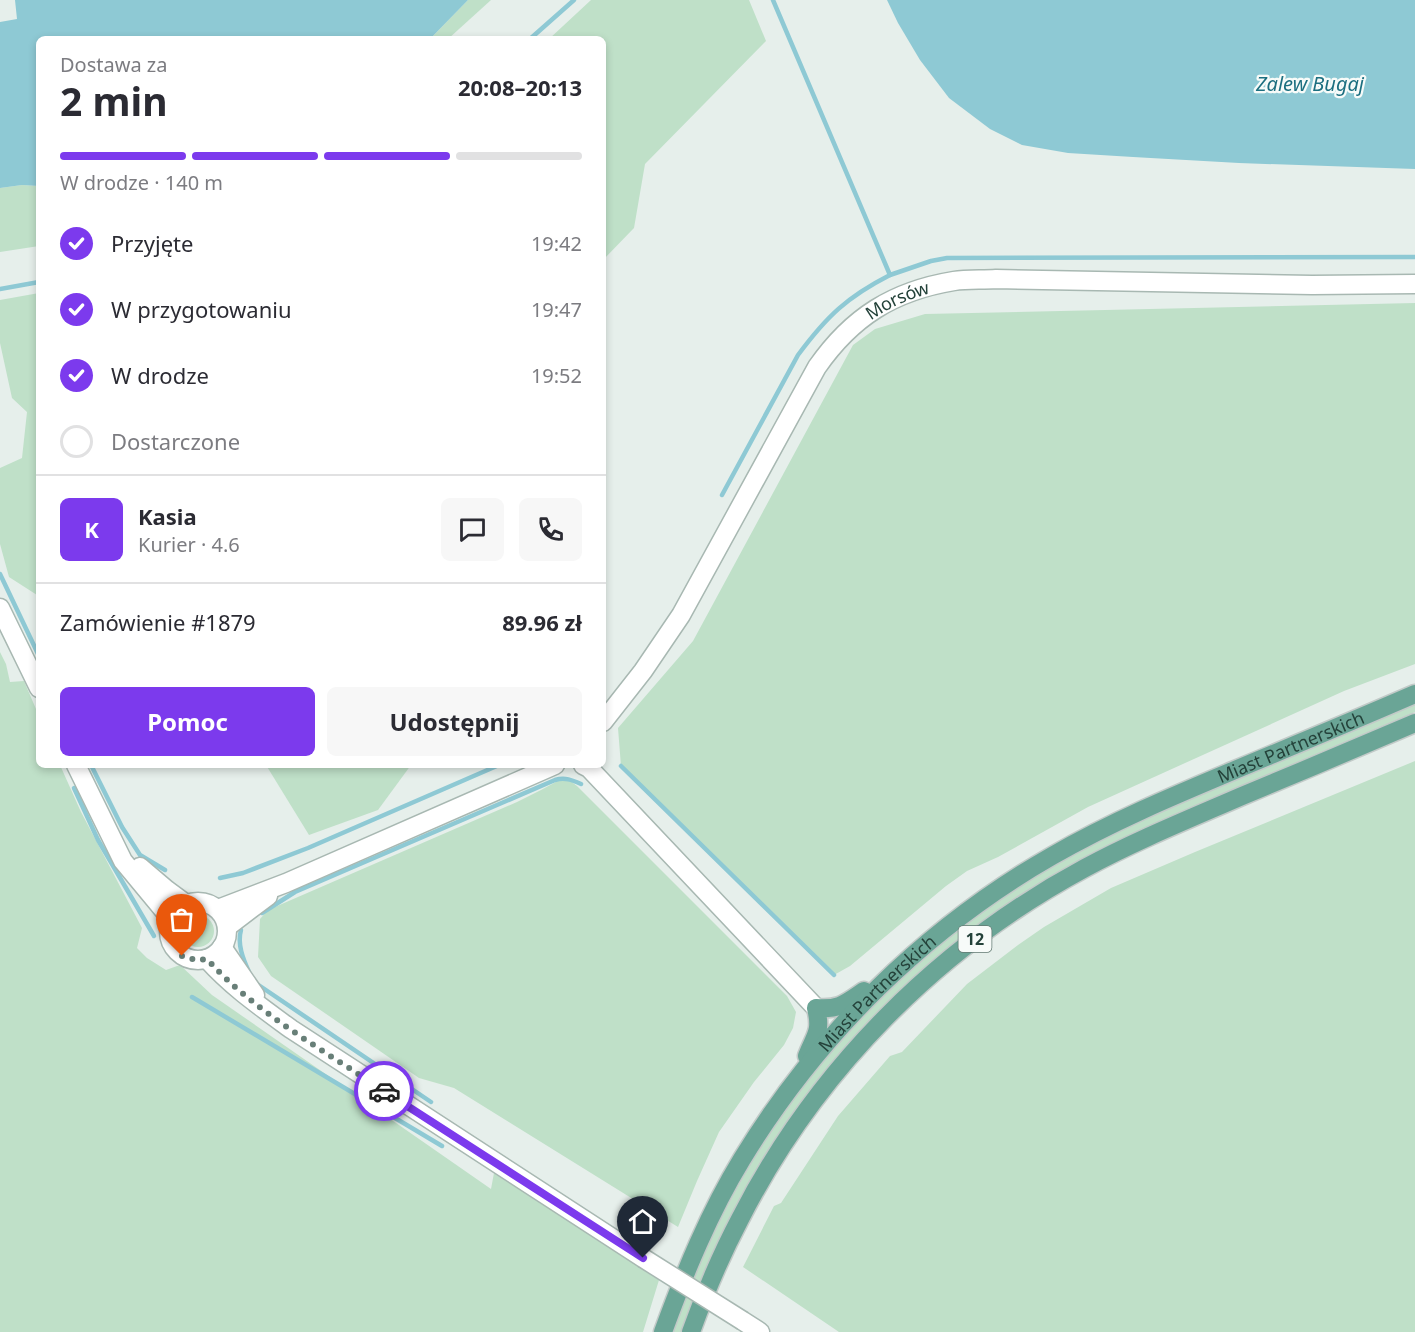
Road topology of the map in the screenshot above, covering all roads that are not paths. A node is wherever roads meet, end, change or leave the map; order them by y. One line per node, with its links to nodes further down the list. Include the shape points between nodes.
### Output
1 (1415, 284): 5 (street, Morsów, via 986,279 956,280 895,298 842,335 817,367 681,615)
2 (0, 608): 3 (street)
3 (36, 682)
4 (1415, 694): 18 (main road, Miast Partnerskich / 12, via 1191,789 1063,850 962,915)
5 (606, 718)
6 (1415, 723): 23 (main road, Miast Partnerskich / 12, via 1093,864 1019,907 930,975 849,1058 786,1140 740,1218)
7 (77, 768): 10 (street)
8 (548, 768): 11 (street)
9 (587, 768): 19 (street)
10 (112, 838): 12 (street, via 150,877); 14 (street, via 127,867)
11 (286, 883): 13 (street); 15 (street)
12 (186, 904): 13 (street, via 203,902); 14 (street)
13 (218, 909): 15 (street)
14 (171, 919): 17 (street, via 169,935 176,950 190,959)
15 (227, 927): 16 (street)
16 (222, 947): 17 (street); 20 (street)
17 (207, 959): 20 (street)
18 (888, 978): 19 (main road, via 836,1008); 21 (main road, Miast Partnerskich / 12)
19 (816, 1008): 21 (main road, via 818,1031)
20 (269, 1013): 24 (street, bridge)
21 (802, 1072): 22 (main road, Miast Partnerskich / 12, via 730,1181 699,1240)
22 (663, 1332)
23 (691, 1332)
24 (760, 1332)

